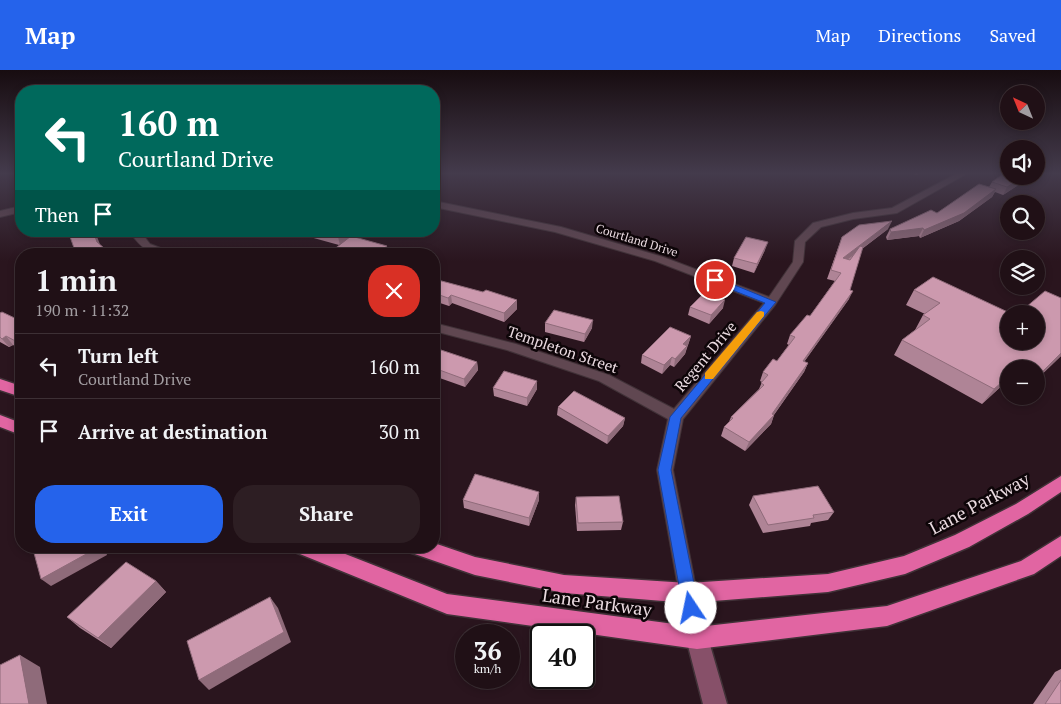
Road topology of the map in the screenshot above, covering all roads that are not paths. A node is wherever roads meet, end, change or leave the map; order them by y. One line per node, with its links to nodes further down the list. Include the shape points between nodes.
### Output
1 (909, 203): 7 (street, Regent Drive, via 894,211 817,224 800,241 798,262)
2 (440, 205): 7 (street, Courtland Drive, via 558,230 660,259)
3 (15, 210): 4 (street)
4 (0, 214)
5 (139, 237): 6 (street, via 146,246)
6 (152, 248)
7 (771, 302): 11 (street, Regent Drive)
8 (440, 329): 11 (street, Templeton Street, via 511,347 604,378)
9 (0, 384): 10 (highway)
10 (15, 390)
11 (676, 417): 18 (street, Regent Drive, via 665,470)
12 (0, 421): 13 (highway)
13 (15, 427)
14 (1061, 483): 18 (highway, Lane Parkway, via 1022,509 962,541 905,565 828,583)
15 (1061, 545): 19 (highway, Lane Parkway, via 1026,568 887,616)
16 (320, 553): 19 (highway, Lane Parkway, via 447,604)
17 (437, 553): 18 (highway, Lane Parkway, via 475,566 564,584)
18 (688, 592): 19 (street)
19 (696, 638): 20 (street)
20 (714, 704)

